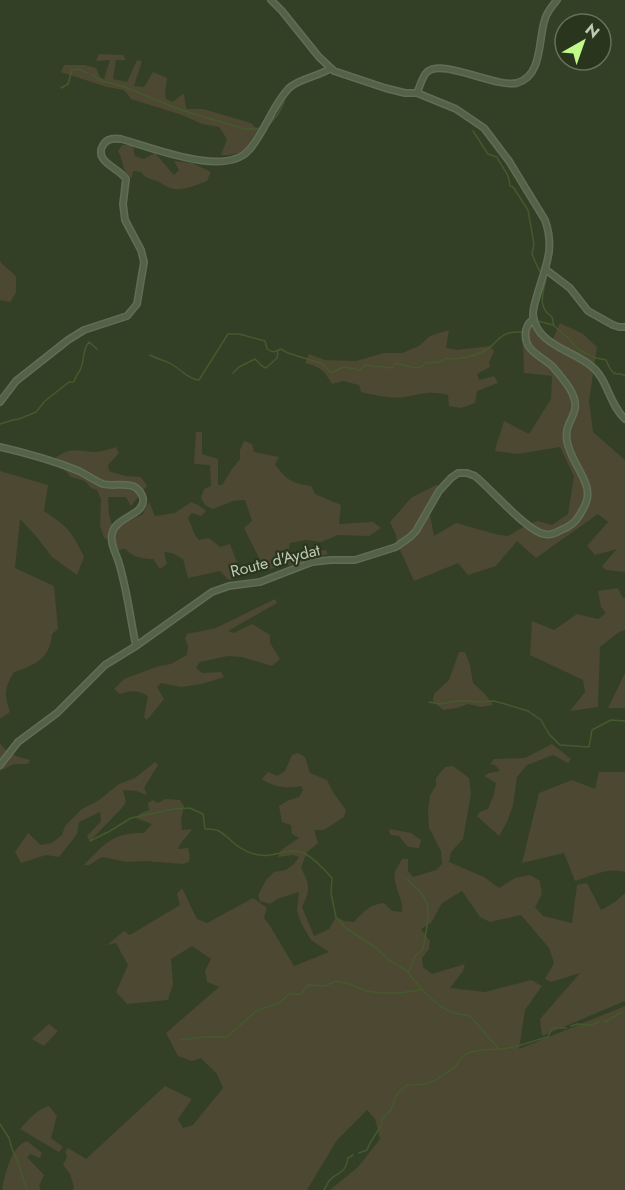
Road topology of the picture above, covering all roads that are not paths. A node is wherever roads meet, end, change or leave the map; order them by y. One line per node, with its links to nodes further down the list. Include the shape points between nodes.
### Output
1 (271, 0): 3 (main road)
2 (557, 0): 4 (main road, via 545,19 537,61 520,82 501,83 436,68 426,73)
3 (331, 68): 4 (main road, via 382,87); 8 (main road, via 291,87 252,147 238,158 199,161 121,139 107,141 101,156 126,179 125,220 144,261 138,302 129,314 79,332 16,381)
4 (417, 93): 5 (main road, via 456,109 492,136 545,220 550,237)
5 (545, 269): 6 (main road, via 533,309); 7 (main road, via 570,288 588,311)
6 (534, 319): 9 (main road, via 546,339 597,371 616,410); 11 (main road, Route d'Aydat, via 526,331 527,345 562,377 576,404 566,439 588,497 573,524 550,535 538,532 475,476 458,473 439,491 416,531 396,547 363,558 312,562 260,582 220,588)
7 (625, 327)
8 (0, 402)
9 (625, 419)
10 (0, 447): 11 (main road, via 73,469 100,483 140,491 141,507 115,525 111,535)
11 (136, 646): 12 (main road, Route d'Aydat, via 105,665 57,713 18,742)
12 (0, 765)

